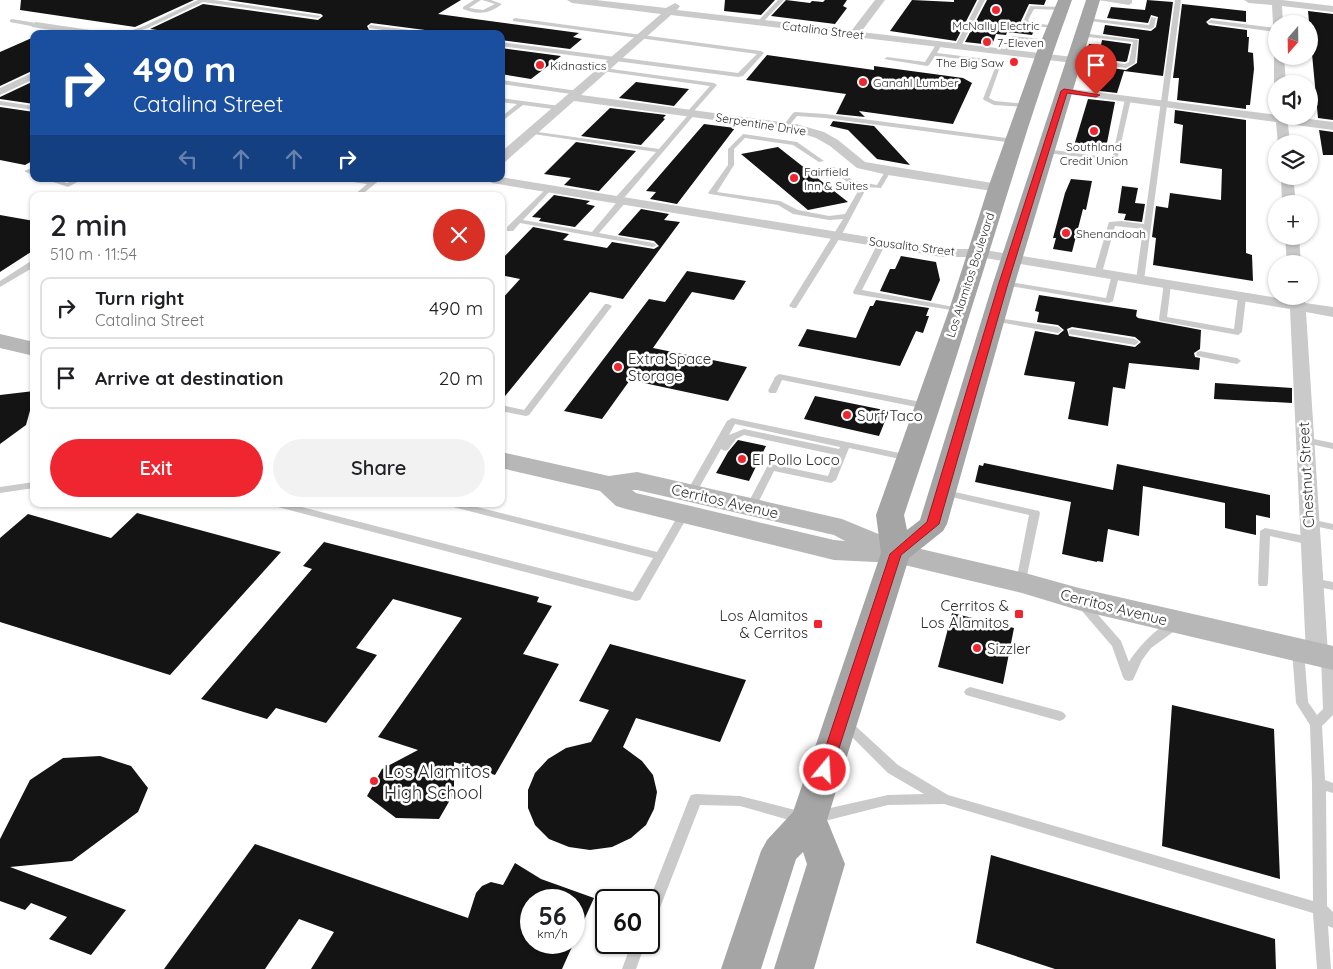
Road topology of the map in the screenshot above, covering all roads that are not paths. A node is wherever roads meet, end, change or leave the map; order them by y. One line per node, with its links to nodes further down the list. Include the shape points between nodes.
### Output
1 (202, 0): 21 (lane); 33 (lane)
2 (478, 0): 4 (lane, via 465,8 489,11 500,4)
3 (485, 0): 4 (lane)
4 (494, 0)
5 (572, 0): 15 (street, Catalina Street)
6 (682, 0): 19 (street)
7 (781, 0): 26 (lane)
8 (880, 0): 35 (street)
9 (982, 0): 40 (lane)
10 (1093, 0): 24 (main road)
11 (1101, 0): 12 (lane, via 1129,3)
12 (1129, 0)
13 (1178, 0): 57 (lane)
14 (1249, 0): 16 (street)
15 (586, 1): 19 (street, Catalina Street)
16 (1277, 1): 18 (street); 20 (street)
17 (1058, 5): 30 (main road, Los Alamitos Boulevard); 30 (lane, via 1032,7 1025,21)
18 (1333, 9)
19 (669, 12): 26 (street, Catalina Street); 37 (street)
20 (1278, 15)
21 (318, 16)
22 (1153, 18): 24 (lane, via 1151,27)
23 (515, 20): 37 (lane)
24 (1086, 20): 36 (main road)
25 (12, 21): 28 (lane)
26 (760, 22): 35 (street, Catalina Street)
27 (1211, 22): 31 (lane)
28 (36, 25): 32 (street)
29 (371, 26): 34 (lane)
30 (1048, 26): 41 (main road, Los Alamitos Boulevard)
31 (1268, 29)
32 (70, 30)
33 (137, 30)
34 (398, 30)
35 (855, 34): 38 (street, Catalina Street)
36 (1081, 35): 46 (main road); 46 (lane, via 1136,41 1132,62 1126,66)
37 (641, 36): 45 (street); 45 (lane, via 761,53 741,75)
38 (939, 44): 40 (street, Catalina Street); 43 (lane)
39 (505, 45): 45 (lane)
40 (958, 46): 42 (street, Catalina Street)
41 (1046, 49): 42 (street, Catalina Street); 42 (lane, via 1013,38); 46 (street, Catalina Street); 58 (main road, Los Alamitos Boulevard)
42 (1006, 52)
43 (933, 54): 44 (lane, via 927,64); 58 (lane, via 1000,62 986,99 994,103)
44 (887, 58)
45 (616, 59): 47 (street)
46 (1073, 60): 50 (main road)
47 (604, 70): 52 (street); 61 (lane, via 714,85)
48 (30, 78): 51 (street)
49 (505, 83): 52 (lane)
50 (1064, 91): 53 (street); 72 (main road)
51 (0, 92)
52 (576, 95): 60 (street); 61 (street, Serpentine Drive)
53 (1128, 99): 57 (street); 72 (lane, via 1115,160)
54 (505, 101): 56 (lane)
55 (0, 103): 59 (lane)
56 (522, 103): 60 (lane); 63 (lane)
57 (1163, 104): 62 (street); 88 (lane)
58 (1026, 106): 70 (main road, Los Alamitos Boulevard)
59 (30, 107)
60 (560, 108): 68 (street)
61 (691, 113): 64 (street, Serpentine Drive); 71 (lane)
62 (1268, 116)
63 (505, 117)
64 (753, 122): 67 (street, Serpentine Drive); 69 (lane)
65 (1318, 124): 66 (street)
66 (1333, 126)
67 (785, 127): 70 (lane, via 795,114); 76 (street, Serpentine Drive, via 820,135 861,165)
68 (533, 132): 71 (lane); 73 (street)
69 (743, 136): 74 (lane, via 795,143); 86 (lane, via 731,149 731,165 712,193 780,203 796,212 829,218)
70 (1014, 142): 83 (main road, Los Alamitos Boulevard)
71 (661, 151): 85 (lane)
72 (1046, 151): 95 (main road)
73 (505, 156)
74 (821, 161)
75 (832, 168): 81 (lane, via 852,183)
76 (888, 171): 81 (lane, via 879,187); 83 (street, Serpentine Drive)
77 (505, 181): 82 (street, Sausalito Street)
78 (57, 182): 79 (lane, via 68,186)
79 (75, 182)
80 (375, 182): 84 (lane)
81 (865, 185): 86 (lane)
82 (550, 188): 85 (street, Sausalito Street); 87 (lane)
83 (998, 188): 94 (main road, Los Alamitos Boulevard)
84 (361, 192)
85 (621, 200): 90 (lane); 91 (street, Sausalito Street)
86 (848, 216): 91 (lane)
87 (518, 221): 89 (lane); 90 (lane)
88 (1147, 227): 97 (lane, via 1112,224); 99 (lane)
89 (510, 229)
90 (594, 235): 93 (lane)
91 (837, 236): 92 (street, Sausalito Street); 108 (lane)
92 (882, 243): 94 (street, Sausalito Street, via 942,253); 109 (lane, via 858,292)
93 (653, 245)
94 (979, 253): 95 (street, Sausalito Street); 109 (main road, Los Alamitos Boulevard)
95 (1012, 258): 97 (street, Sausalito Street); 100 (main road)
96 (30, 266): 101 (lane)
97 (1098, 273): 98 (street, Sausalito Street)
98 (1115, 276): 99 (street, Sausalito Street); 100 (lane, via 1109,301)
99 (1140, 280): 102 (street, Sausalito Street)
100 (1004, 283): 111 (main road)
101 (0, 285)
102 (1167, 285): 103 (street, Sausalito Street); 103 (lane, via 1163,319 1238,332)
103 (1242, 297): 104 (street, Sausalito Street)
104 (1268, 299)
105 (1298, 305): 122 (street, Chestnut Street)
106 (1311, 305): 110 (street, Sausalito Street)
107 (608, 306): 121 (lane, via 526,413)
108 (792, 306)
109 (960, 310): 120 (main road, Los Alamitos Boulevard)
110 (1333, 312)
111 (993, 319): 112 (lane); 130 (main road)
112 (1058, 330)
113 (1072, 332): 115 (lane)
114 (0, 342): 116 (main road)
115 (1135, 342)
116 (30, 349)
117 (1200, 354): 118 (lane)
118 (1237, 361)
119 (773, 392): 120 (lane, via 779,377)
120 (926, 406): 125 (main road, Los Alamitos Boulevard)
121 (505, 409)
122 (1304, 440): 123 (lane); 134 (street, Chestnut Street)
123 (1333, 446)
124 (843, 449): 125 (lane); 129 (lane, via 744,432 730,437 716,464); 133 (lane, via 831,480 771,467)
125 (909, 458): 137 (main road, Los Alamitos Boulevard, via 890,515)
126 (505, 461): 129 (main road, Cerritos Avenue, via 609,485 626,500)
127 (30, 486): 128 (lane)
128 (0, 490)
129 (693, 492): 133 (main road, Cerritos Avenue); 137 (main road, Cerritos Avenue, via 834,550); 138 (lane)
130 (942, 492): 137 (main road, via 933,524); 139 (lane, via 1035,513)
131 (290, 507): 138 (lane, via 636,597)
132 (464, 507): 138 (lane)
133 (751, 507): 137 (main road, Cerritos Avenue, via 842,528)
134 (1309, 522): 135 (lane); 136 (street, Chestnut Street)
135 (1333, 527)
136 (1310, 541): 140 (street, Chestnut Street); 141 (lane, via 1265,531)
137 (896, 554): 139 (main road, Cerritos Avenue); 148 (main road, Los Alamitos Boulevard)
138 (658, 556)
139 (1022, 582): 143 (main road, Cerritos Avenue)
140 (1312, 582): 142 (lane); 145 (street, Chestnut Street)
141 (1263, 583)
142 (1333, 586)
143 (1078, 599): 144 (main road, Cerritos Avenue); 144 (lane, via 1117,644 1129,677 1147,642)
144 (1178, 623): 145 (main road, Cerritos Avenue)
145 (1319, 655): 149 (lane, via 1329,711); 149 (lane, via 1302,703)
146 (970, 692): 147 (lane)
147 (1060, 716)
148 (842, 720): 152 (lane, via 893,768); 153 (main road, Los Alamitos Boulevard)
149 (1316, 724): 150 (lane)
150 (1318, 784): 151 (lane); 155 (lane)
151 (1333, 788)
152 (944, 799): 153 (lane, via 888,800); 155 (lane)
153 (809, 820): 154 (lane, via 740,802 696,799); 159 (main road, Los Alamitos Boulevard, via 780,851); 160 (main road, via 826,864)
154 (660, 890)
155 (1320, 909): 156 (lane); 161 (lane)
156 (1333, 921)
157 (635, 954): 158 (lane)
158 (629, 969)
159 (741, 969)
160 (794, 969)
161 (1324, 969)

